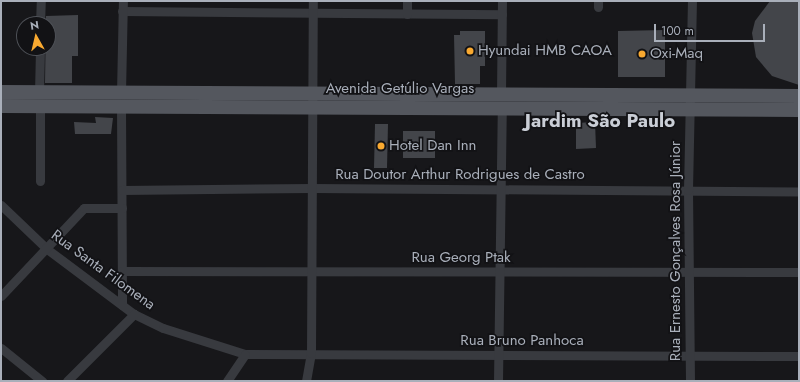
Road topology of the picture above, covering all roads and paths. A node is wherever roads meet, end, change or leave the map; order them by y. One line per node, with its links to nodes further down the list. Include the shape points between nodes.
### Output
1 (41, 1): 13 (street)
2 (123, 1): 8 (street)
3 (215, 1): 9 (street)
4 (313, 1): 10 (street)
5 (407, 1): 11 (street)
6 (502, 1): 12 (street)
7 (692, 1): 16 (street, Rua Ernesto Gonçalves Rosa Júnior)
8 (122, 11): 9 (street); 19 (street)
9 (215, 11): 10 (street)
10 (313, 14): 11 (street); 20 (street)
11 (407, 14): 12 (street)
12 (502, 14): 21 (street)
13 (40, 16)
14 (40, 56): 18 (street)
15 (1, 92): 18 (main road, Avenida Getúlio Vargas)
16 (691, 95): 17 (main road, Avenida Getúlio Vargas); 21 (main road, Avenida Getúlio Vargas); 23 (street, Rua Ernesto Gonçalves Rosa Júnior)
17 (799, 96)
18 (40, 99): 19 (main road, Avenida Getúlio Vargas); 22 (main road, Avenida Getúlio Vargas); 25 (street)
19 (121, 99): 20 (main road, Avenida Getúlio Vargas); 27 (street)
20 (313, 99): 21 (main road, Avenida Getúlio Vargas); 26 (street)
21 (502, 100): 23 (main road, Avenida Getúlio Vargas); 28 (street)
22 (1, 106)
23 (691, 110): 24 (main road, Avenida Getúlio Vargas); 29 (street, Rua Ernesto Gonçalves Rosa Júnior)
24 (799, 110)
25 (40, 181)
26 (312, 188): 27 (street, Rua Doutor Arthur Rodrigues de Castro); 28 (street, Rua Doutor Arthur Rodrigues de Castro); 35 (street)
27 (122, 190): 32 (street)
28 (502, 190): 29 (street, Rua Doutor Arthur Rodrigues de Castro); 36 (street)
29 (688, 190): 30 (street, Rua Doutor Arthur Rodrigues de Castro); 37 (street, Rua Ernesto Gonçalves Rosa Júnior)
30 (799, 191)
31 (1, 205): 33 (street, Rua Santa Filomena)
32 (122, 208): 33 (street, via 84,208); 34 (street)
33 (47, 249): 39 (street); 40 (street, Rua Santa Filomena)
34 (122, 271): 35 (street, Rua Georg Ptak); 40 (street)
35 (311, 272): 36 (street, Rua Georg Ptak); 43 (street)
36 (500, 272): 37 (street, Rua Georg Ptak); 45 (street)
37 (689, 272): 38 (street, Rua Georg Ptak); 46 (street, Rua Ernesto Gonçalves Rosa Júnior)
38 (799, 272)
39 (1, 296)
40 (122, 304): 41 (street, Rua Santa Filomena)
41 (134, 314): 44 (street, Rua Santa Filomena, via 163,328); 49 (street)
42 (1, 348): 48 (street)
43 (311, 353): 44 (street, Rua Bruno Panhoca); 45 (street, Rua Bruno Panhoca); 51 (street)
44 (245, 354): 50 (street)
45 (497, 355): 46 (street, Rua Bruno Panhoca); 52 (street)
46 (690, 356): 47 (street, Rua Bruno Panhoca); 53 (street, Rua Ernesto Gonçalves Rosa Júnior)
47 (799, 356)
48 (42, 381)
49 (67, 381)
50 (227, 381)
51 (306, 381)
52 (498, 381)
53 (690, 381)

